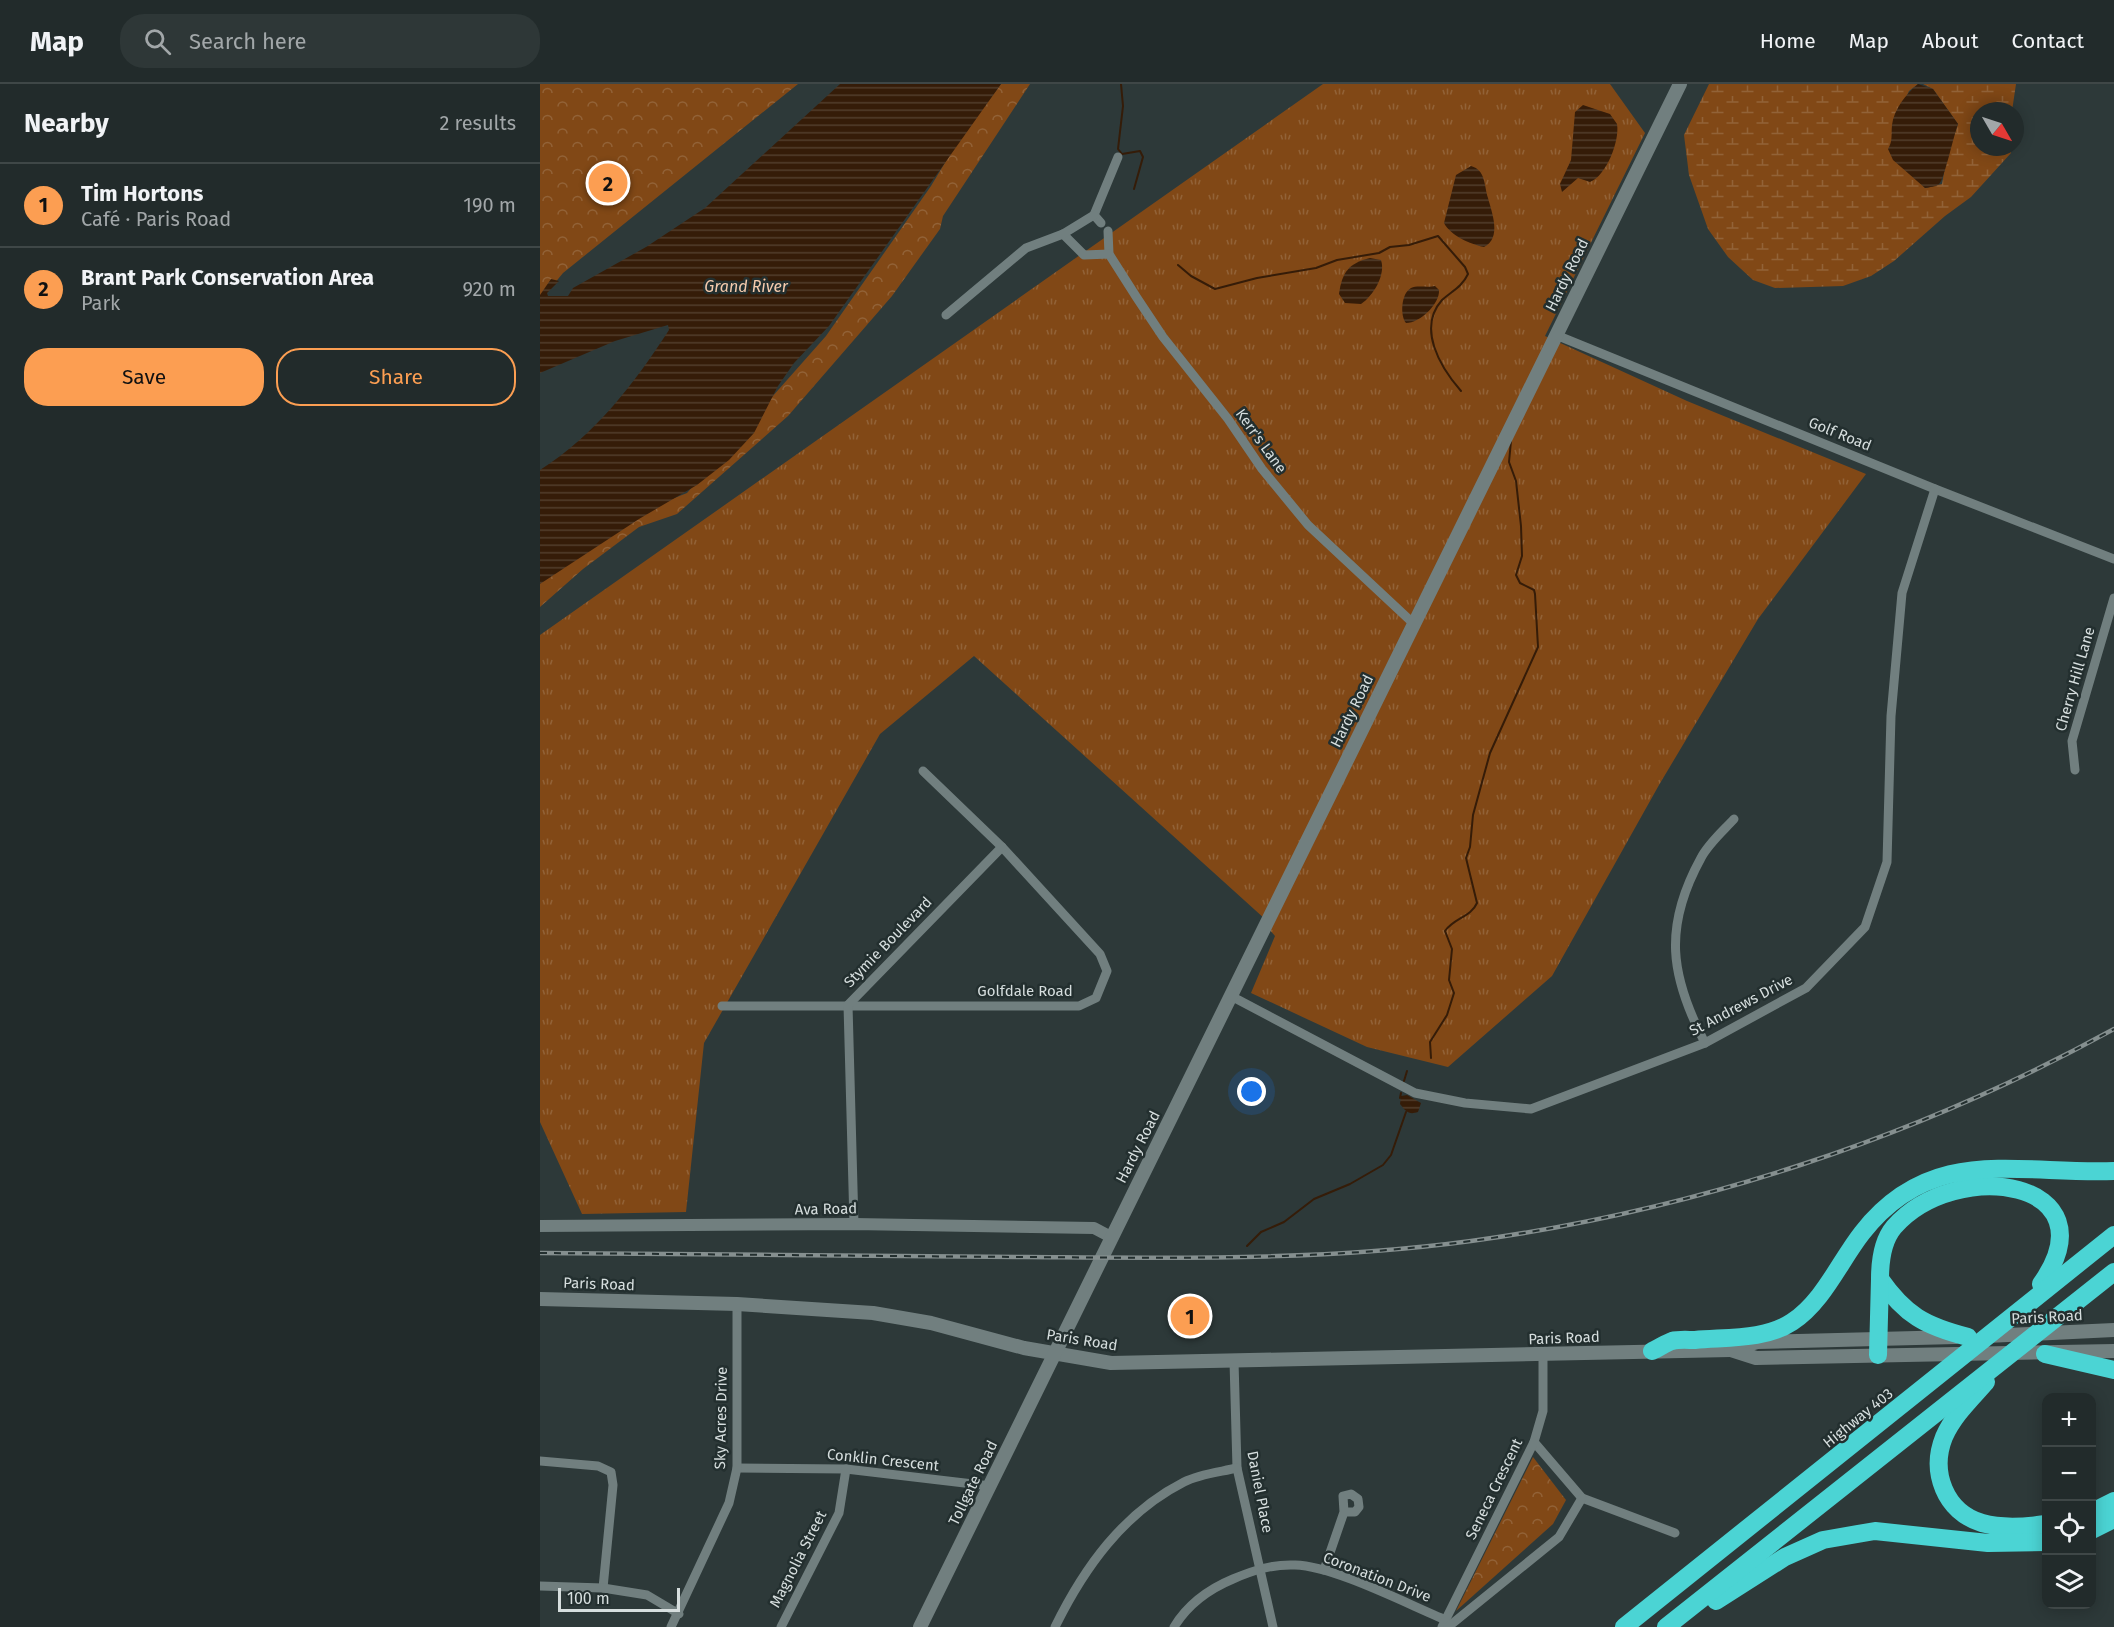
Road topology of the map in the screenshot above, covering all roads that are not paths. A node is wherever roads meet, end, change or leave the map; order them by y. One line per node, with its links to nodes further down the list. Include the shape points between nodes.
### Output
1 (1680, 84): 9 (main road, Hardy Road)
2 (1118, 157): 3 (street)
3 (1094, 215): 4 (street); 6 (street)
4 (1101, 223)
5 (1108, 231): 7 (street)
6 (1063, 234): 7 (street, via 1084,255); 8 (street, via 1026,249)
7 (1109, 254): 13 (street, Kerr's Lane, via 1162,337 1308,525)
8 (946, 315)
9 (1556, 334): 10 (street, Golf Road); 13 (main road, Hardy Road)
10 (1935, 489): 11 (street, Golf Road); 21 (street, St Andrews Drive, via 1902,593 1891,716 1887,861 1865,927 1806,988)
11 (2114, 559)
12 (2114, 598): 14 (street, Cherry Hill Lane, via 2072,741)
13 (1414, 624): 18 (main road, Hardy Road)
14 (2075, 770)
15 (923, 771): 17 (street, Golfdale Road)
16 (1734, 819): 21 (street, via 1701,857 1676,918 1677,974 1689,1012)
17 (1002, 847): 19 (street, Stymie Boulevard); 19 (street, Golfdale Road, via 1100,954 1107,971 1096,998 1079,1006)
18 (1231, 996): 21 (street, St Andrews Drive, via 1415,1093 1465,1103 1531,1109); 26 (main road, Hardy Road)
19 (848, 1005): 20 (street, Golfdale Road); 23 (street, Stymie Boulevard)
20 (722, 1006)
21 (1706, 1043)
22 (2114, 1171): 35 (highway, via 1995,1167 1968,1169 1938,1178 1911,1191 1876,1218 1818,1295 1792,1322 1746,1336 1673,1341)
23 (855, 1224): 24 (street, Ava Road); 26 (street, Ava Road, via 1094,1228)
24 (540, 1227)
25 (2114, 1235): 31 (highway, Highway 403)
26 (1111, 1237): 37 (main road, Hardy Road)
27 (2114, 1272): 42 (highway)
28 (1880, 1279): 31 (highway, via 1887,1239 1893,1228 1917,1209 1945,1195 1973,1188 2021,1188 2041,1197 2055,1210 2064,1232 2055,1268); 33 (highway, via 1910,1314 1939,1330); 34 (highway)
29 (540, 1299): 30 (main road, Paris Road)
30 (737, 1304): 37 (main road, Paris Road, via 873,1313 931,1323); 45 (street, Sky Acres Drive)
31 (2019, 1311): 70 (highway, Highway 403)
32 (2114, 1330): 33 (main road, Paris Road)
33 (1968, 1336): 34 (main road, Paris Road)
34 (1878, 1347): 35 (main road, Paris Road, via 1756,1358 1731,1350); 38 (main road, Paris Road)
35 (1652, 1351): 39 (main road, Paris Road)
36 (2114, 1351): 38 (main road, Paris Road)
37 (1054, 1354): 40 (main road, Paris Road, via 1111,1363); 48 (main road, Tollgate Road)
38 (2044, 1354): 41 (highway)
39 (1543, 1356): 40 (main road, Paris Road); 43 (street, Seneca Crescent, via 1544,1411)
40 (1234, 1361): 46 (street, Daniel Place)
41 (2114, 1371)
42 (1982, 1379): 54 (highway, via 1945,1436 1938,1467 1944,1490 1958,1510 1979,1522 2011,1527); 71 (highway)
43 (1534, 1442): 49 (street); 63 (street, Seneca Crescent)
44 (540, 1461): 61 (street, via 598,1466 611,1472)
45 (737, 1468): 47 (street, Conklin Crescent); 62 (street, Sky Acres Drive, via 729,1503)
46 (1237, 1468): 58 (street, Daniel Place); 67 (street, via 1185,1481 1141,1510 1103,1547 1074,1589)
47 (846, 1469): 48 (street, Conklin Crescent); 65 (street, Magnolia Street, via 839,1513)
48 (990, 1486): 66 (main road, Tollgate Road)
49 (1582, 1498): 56 (street); 63 (street, via 1559,1537)
50 (2114, 1501): 51 (highway)
51 (2096, 1510)
52 (1344, 1512): 59 (street)
53 (2114, 1519): 55 (highway)
54 (2042, 1524)
55 (2096, 1528)
56 (1675, 1533)
57 (2042, 1542): 72 (highway, via 1989,1543 1875,1531 1823,1540 1749,1578)
58 (1260, 1568): 59 (street, Coronation Drive, via 1296,1565); 68 (street, Coronation Drive, via 1210,1588); 69 (street, Daniel Place)
59 (1324, 1570): 63 (street, Coronation Drive)
60 (540, 1586): 61 (street)
61 (603, 1588): 62 (street, via 647,1595)
62 (679, 1614): 64 (street, Sky Acres Drive)
63 (1445, 1625)
64 (671, 1627)
65 (781, 1627)
66 (920, 1627)
67 (1055, 1627)
68 (1174, 1627)
69 (1273, 1627)
70 (1624, 1627)
71 (1666, 1627)
72 (1678, 1627)

